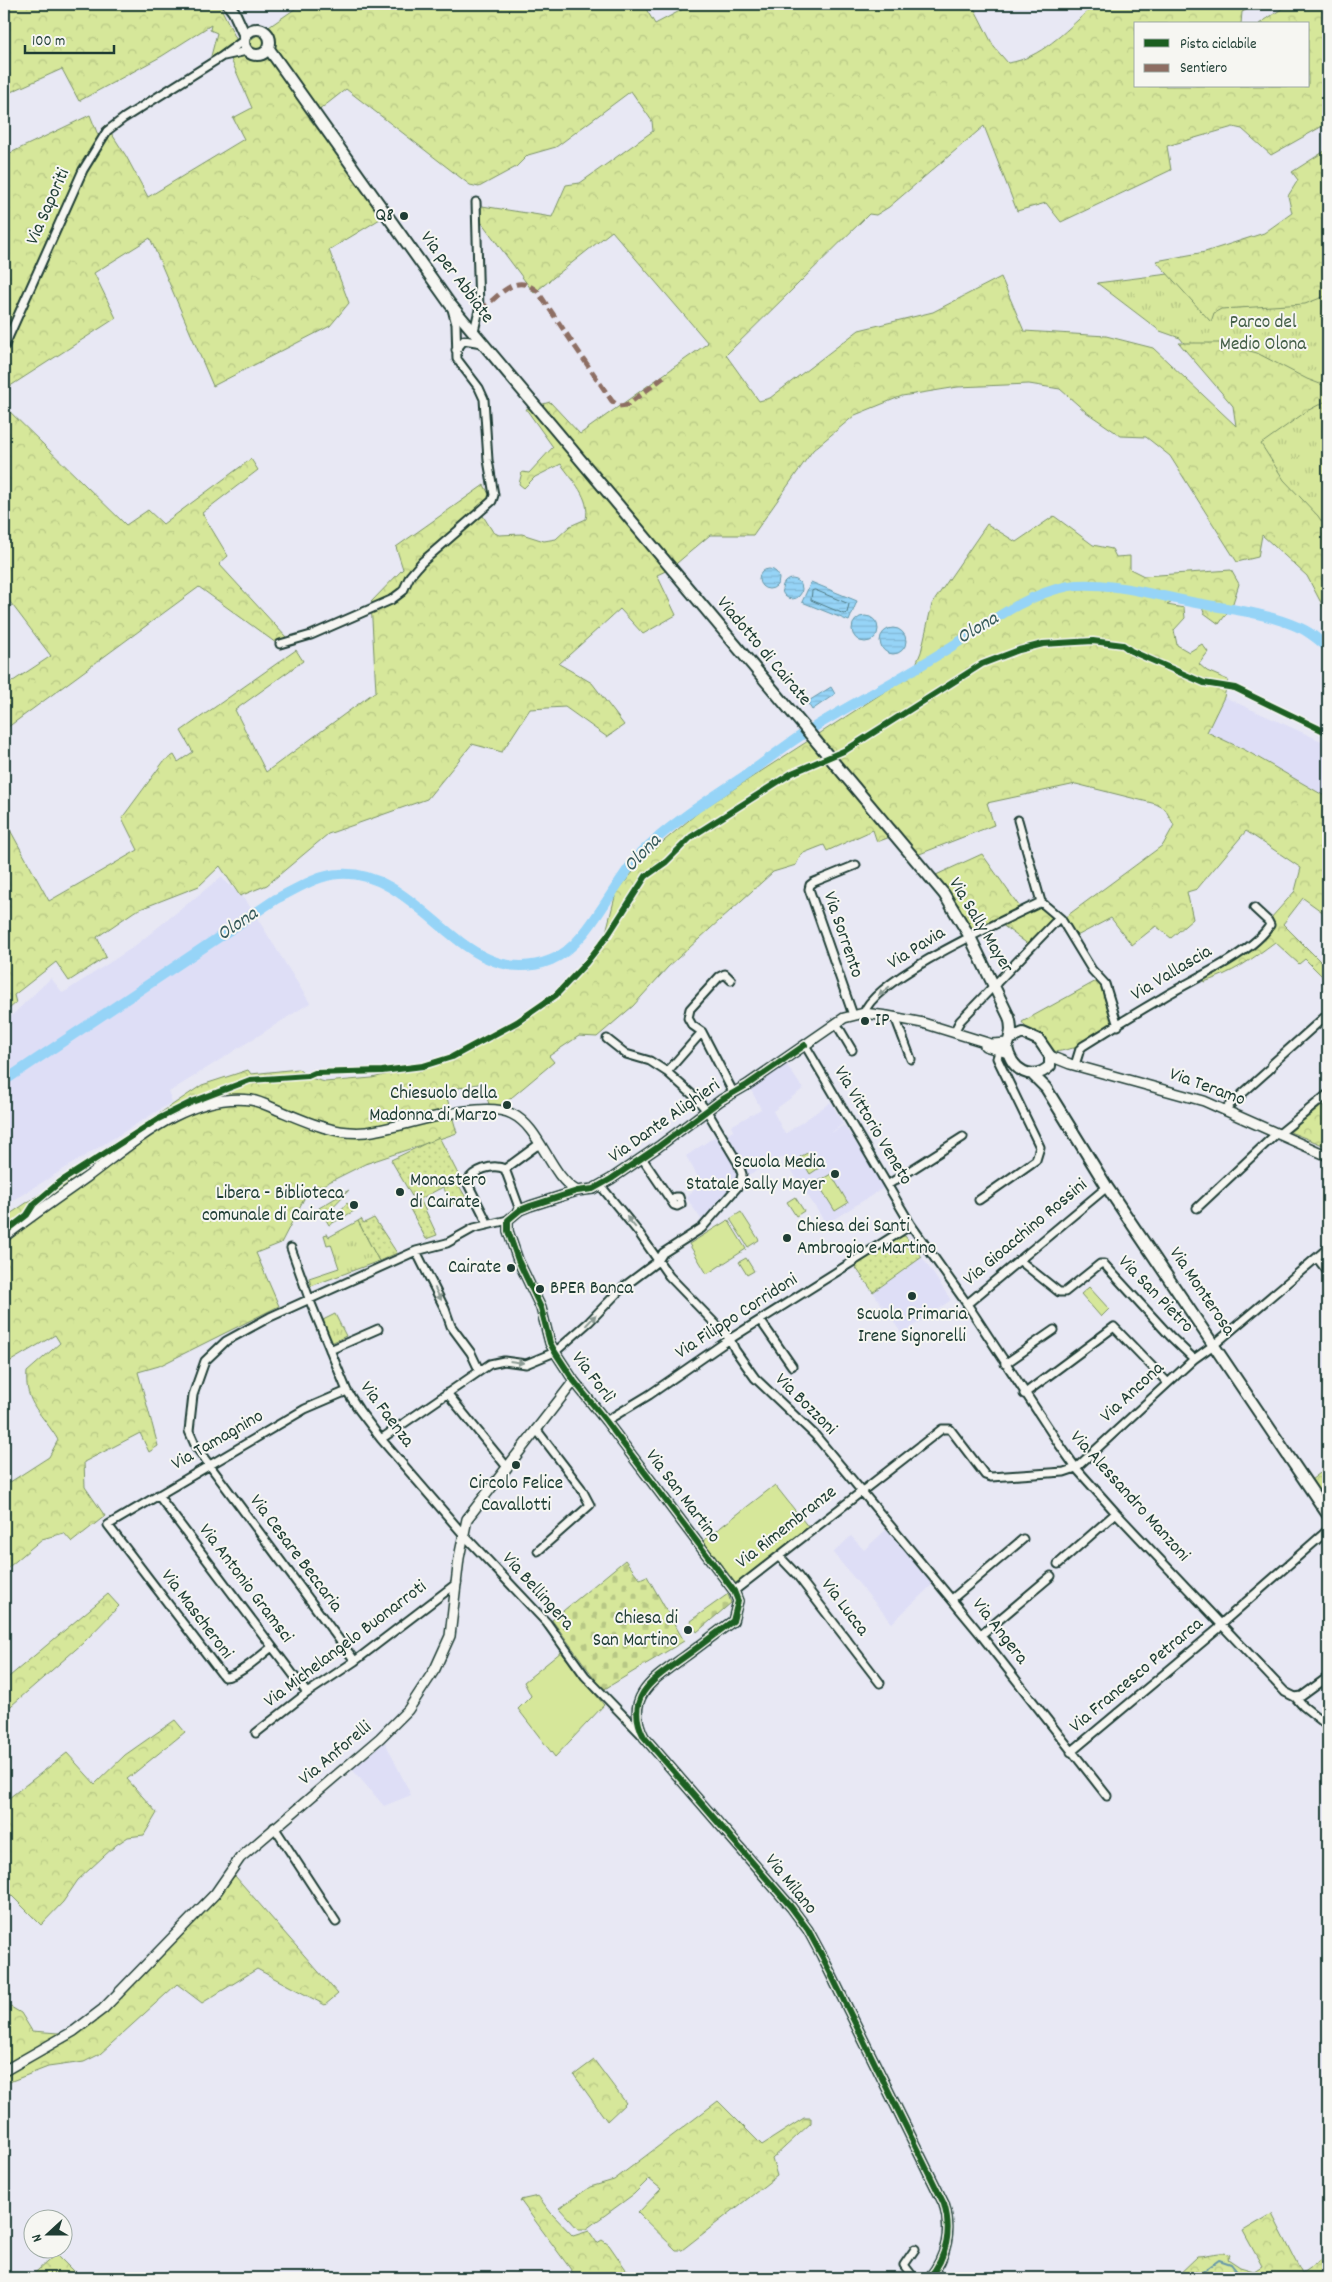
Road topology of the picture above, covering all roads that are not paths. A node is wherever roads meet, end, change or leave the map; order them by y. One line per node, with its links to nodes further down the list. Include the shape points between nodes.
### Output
1 (231, 8): 2 (main road); 3 (main road)
2 (257, 29): 3 (main road); 5 (main road, via 265,31 271,41)
3 (245, 38): 4 (main road); 6 (street)
4 (247, 51): 5 (main road, via 254,55); 6 (street)
5 (264, 52): 8 (main road, Via per Abbiate, via 289,79)
6 (221, 57): 14 (street, Via Saporiti, via 107,131 83,170)
7 (476, 202): 9 (street)
8 (450, 304): 10 (main road, Via per Abbiate); 11 (street, via 455,316)
9 (477, 314): 10 (street); 10 (street)
10 (469, 326): 11 (street); 12 (street, via 469,334); 13 (main road, Via per Abbiate)
11 (456, 335): 15 (street)
12 (464, 340): 13 (street); 15 (street)
13 (483, 343): 16 (main road, Via per Abbiate)
14 (4, 347)
15 (456, 350): 17 (street, via 457,359 484,399 492,501 422,562 403,591 391,600 311,635)
16 (606, 491): 19 (main road, Viadotto di Cairate)
17 (280, 644)
18 (1018, 820): 21 (street)
19 (894, 835): 24 (main road, Via Sally Mayer, via 944,894)
20 (856, 865): 29 (street, Via Sorrento, via 814,882 809,889)
21 (1041, 902): 23 (street); 24 (street, Via Pavia)
22 (1254, 908): 32 (street, Via Vallascia, via 1270,925 1264,934 1233,957)
23 (1059, 918): 26 (street); 32 (street, via 1092,970 1109,990)
24 (970, 937): 26 (main road, Via Sally Mayer); 27 (street, Via Pavia, one-way to 27, via 944,949 889,986 866,1006)
25 (731, 980): 33 (street, via 725,974 719,977 690,1009 688,1018)
26 (996, 988): 34 (street, via 960,1021); 35 (main road, Via Sally Mayer); 39 (main road, Via Sally Mayer, via 1012,1026)
27 (864, 1014): 29 (street, Via Dante Alighieri); 30 (street, Via Dante Alighieri)
28 (1328, 1014): 47 (street)
29 (853, 1015): 31 (street, Via Dante Alighieri)
30 (895, 1017): 34 (street, Via Dante Alighieri); 41 (street)
31 (836, 1023): 38 (street, Via Dante Alighieri); 40 (street)
32 (1118, 1026): 42 (street, Via Vallascia, via 1080,1049)
33 (702, 1032): 44 (street); 45 (street)
34 (954, 1032): 36 (street, Via Dante Alighieri)
35 (1023, 1033): 39 (main road); 43 (main road, via 1039,1040)
36 (975, 1038): 39 (street, Via Dante Alighieri); 39 (street, Via Dante Alighieri, via 984,1046)
37 (607, 1039): 44 (street, via 626,1054)
38 (805, 1045): 45 (street, Via Dante Alighieri); 56 (street, Via Vittorio Veneto)
39 (1007, 1046): 43 (main road, via 1016,1066); 62 (street, via 997,1058 1040,1147 1036,1160)
40 (852, 1050)
41 (911, 1059)
42 (1073, 1064): 43 (street, Via Teramo); 47 (street, Via Teramo, via 1204,1101)
43 (1044, 1067): 58 (main road, Via Monterosa, via 1046,1088)
44 (667, 1072): 48 (street)
45 (733, 1092): 48 (street, Via Dante Alighieri)
46 (1328, 1094): 49 (street)
47 (1224, 1110): 49 (street, Via Teramo)
48 (707, 1111): 53 (street, Via Dante Alighieri); 74 (street, via 742,1174 740,1184 702,1228 663,1253)
49 (1278, 1134): 52 (street, Via Teramo); 63 (street)
50 (963, 1137): 56 (street)
51 (539, 1144): 54 (street); 55 (street); 68 (street, via 526,1125 504,1111 456,1113 357,1132 316,1126 248,1100 229,1099 173,1118 146,1134)
52 (1326, 1155)
53 (642, 1158): 57 (street, Via Dante Alighieri); 61 (street)
54 (505, 1169): 64 (street); 66 (street, via 491,1166 467,1182)
55 (565, 1180): 59 (street); 60 (street)
56 (889, 1184): 67 (street, Via Vittorio Veneto)
57 (600, 1185): 59 (street, Via Dante Alighieri); 74 (street, Via Bozzoni, one-way to 57)
58 (1107, 1187): 73 (street, Via Gioacchino Rossini); 82 (main road, Via Monterosa)
59 (577, 1191): 60 (street, Via Dante Alighieri)
60 (561, 1196): 64 (street, Via Dante Alighieri)
61 (671, 1200)
62 (979, 1200)
63 (1197, 1208)
64 (520, 1210): 65 (street)
65 (508, 1220): 66 (street, Via Cesare Beccaria); 84 (street, Via Forlì, via 508,1231 518,1260 541,1308)
66 (488, 1224): 71 (street, Via Cesare Beccaria, via 466,1231 447,1243)
67 (911, 1225): 77 (street, Via Alessandro Manzoni); 78 (street, Via Filippo Corridoni)
68 (4, 1237)
69 (291, 1248): 76 (street, Via Faenza)
70 (1328, 1248): 72 (street, Via Ancona)
71 (416, 1251): 76 (street, Via Cesare Beccaria); 88 (street, one-way to 88, via 451,1326)
72 (1317, 1258): 75 (street); 82 (street, Via Ancona)
73 (1019, 1260): 77 (street, Via Gioacchino Rossini); 85 (street, Via San Pietro, via 1059,1292 1065,1292 1104,1264)
74 (658, 1262): 81 (street, Via Bozzoni); 84 (street, one-way to 74, via 622,1288)
75 (1328, 1272)
76 (310, 1301): 83 (street, Via Faenza); 97 (street, Via Cesare Beccaria, via 270,1317 226,1341 205,1361 193,1395 190,1431 196,1448)
77 (966, 1304): 86 (street, Via Alessandro Manzoni)
78 (760, 1320): 81 (street, Via Filippo Corridoni); 87 (street)
79 (378, 1329): 83 (street)
80 (1054, 1330): 86 (street)
81 (730, 1339): 94 (street, Via Filippo Corridoni); 100 (street, Via Bozzoni, via 755,1378 815,1435)
82 (1215, 1344): 85 (street, Via Ancona); 103 (main road, Via Monterosa)
83 (330, 1350): 91 (street, Via Faenza)
84 (555, 1352): 88 (street, one-way to 84, via 504,1361 526,1364); 89 (street, Via Forlì)
85 (1194, 1359): 90 (street, Via Ancona)
86 (1005, 1364): 93 (street, Via Alessandro Manzoni)
87 (792, 1366)
88 (479, 1370): 92 (street)
89 (574, 1381): 94 (street, Via Forlì); 95 (street, Via Anforelli)
90 (1168, 1383): 93 (street, via 1114,1327); 99 (street, Via Ancona)
91 (346, 1391): 96 (street, Via Faenza); 97 (street, Via Tamagnino, via 305,1409)
92 (447, 1393): 96 (street); 98 (street)
93 (1024, 1394): 99 (street, Via Alessandro Manzoni)
94 (606, 1421): 113 (street, Via San Martino)
95 (536, 1429): 98 (street, Via Anforelli); 108 (street, via 590,1505)
96 (381, 1439): 106 (street, Via Faenza)
97 (209, 1466): 101 (street, Via Tamagnino); 118 (street, Via Cesare Beccaria)
98 (507, 1467): 106 (street, Via Anforelli, via 467,1519)
99 (1076, 1468): 100 (street, Via Rimembranze, via 1044,1475 991,1477 980,1470 946,1428); 102 (street, Via Alessandro Manzoni)
100 (861, 1491): 109 (street, Via Rimembranze); 114 (street, Via Angera)
101 (158, 1495): 104 (street, Via Tamagnino); 117 (street, Via Antonio Gramsci)
102 (1116, 1512): 110 (street); 115 (street, Via Alessandro Manzoni)
103 (1328, 1514)
104 (108, 1525): 117 (street, Via Mascheroni, via 224,1678 230,1678)
105 (1328, 1530): 115 (street, Via Francesco Petrarca)
106 (463, 1534): 112 (street, Via Anforelli); 125 (street, Via Bellingera, via 547,1623 585,1676)
107 (1024, 1539): 114 (street)
108 (538, 1551)
109 (779, 1556): 113 (street, Via Rimembranze); 121 (street, Via Lucca, via 798,1575)
110 (1058, 1564)
111 (1051, 1576): 116 (street)
112 (456, 1583): 118 (street, Via Michelangelo Buonarroti); 132 (street, Via Anforelli, via 452,1628 444,1652 408,1710 380,1738)
113 (734, 1591): 126 (street, via 738,1601 733,1621 650,1682 638,1704)
114 (952, 1599): 116 (street, Via Angera)
115 (1222, 1623): 124 (street, Via Alessandro Manzoni, via 1285,1692); 130 (street, Via Francesco Petrarca)
116 (981, 1635): 130 (street, Via Angera)
117 (272, 1647): 123 (street, Via Antonio Gramsci)
118 (355, 1661): 123 (street, Via Michelangelo Buonarroti)
119 (1328, 1677): 122 (street)
120 (1328, 1682): 122 (street)
121 (880, 1683)
122 (1318, 1685): 124 (street)
123 (307, 1693): 128 (street, Via Michelangelo Buonarroti)
124 (1295, 1697): 127 (street, Via Alessandro Manzoni)
125 (626, 1718): 126 (street); 129 (street, Via Bellingera)
126 (637, 1718): 129 (street, Via Milano)
127 (1328, 1726)
128 (256, 1733)
129 (644, 1738): 137 (street, Via Milano, via 791,1907 822,1956 948,2216 947,2241 942,2258)
130 (1071, 1752): 131 (street, Via Angera)
131 (1107, 1796)
132 (274, 1827): 133 (street); 134 (street, Via Anforelli, via 240,1858 214,1894 103,2009 74,2031)
133 (336, 1922)
134 (4, 2071)
135 (915, 2249): 136 (street, via 904,2265)
136 (914, 2278)
137 (929, 2278)

